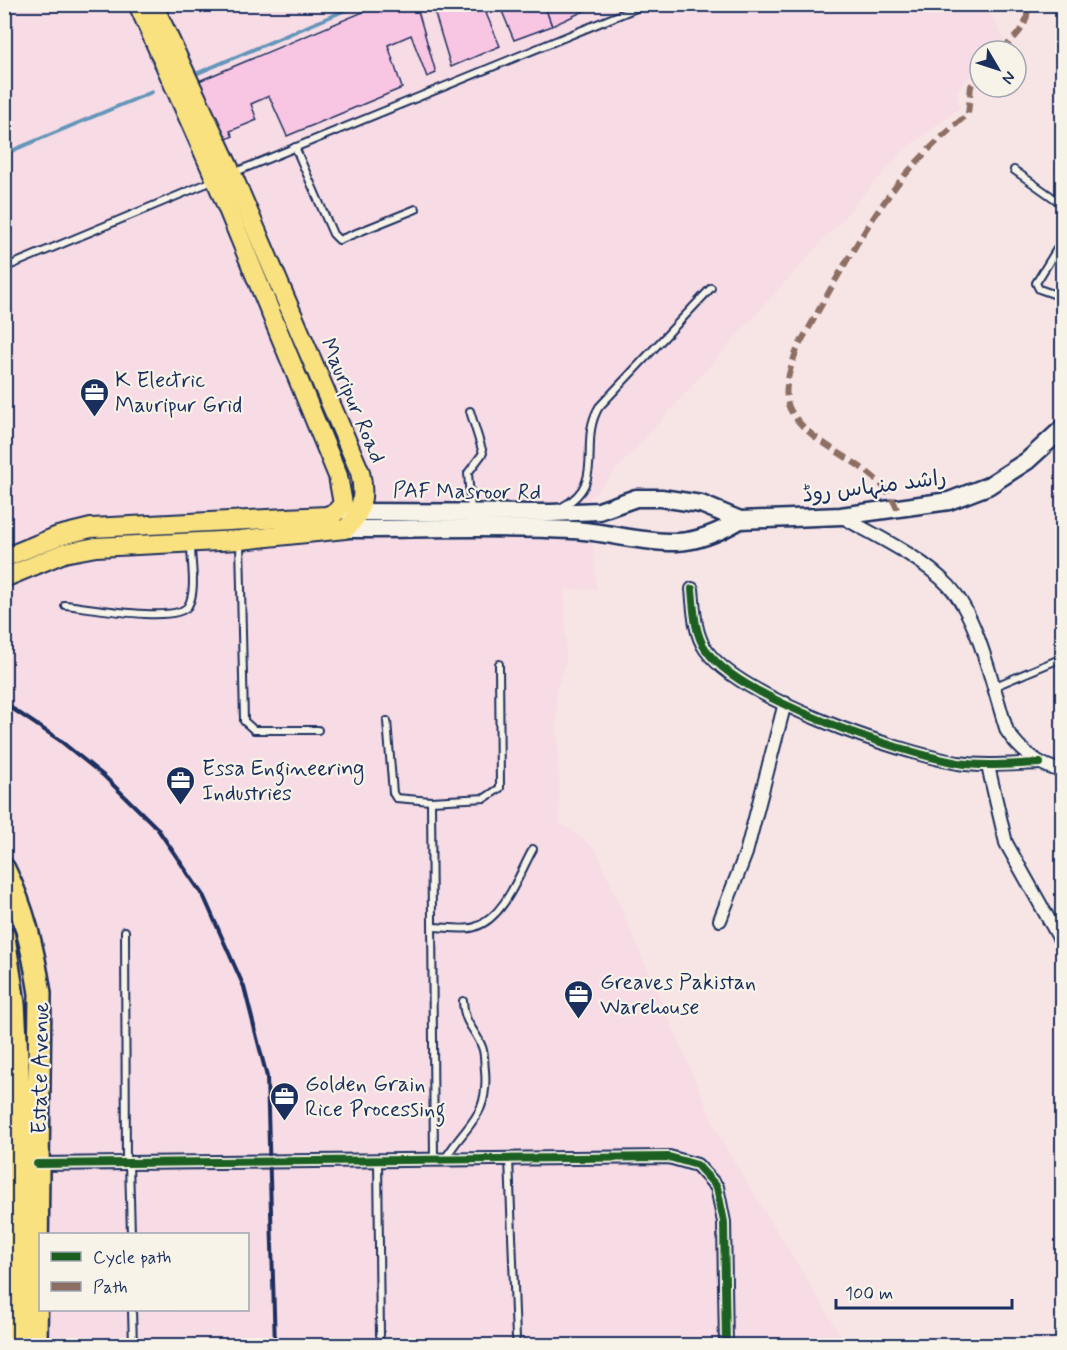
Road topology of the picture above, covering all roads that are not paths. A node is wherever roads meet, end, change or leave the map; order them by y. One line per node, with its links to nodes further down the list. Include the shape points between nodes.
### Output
1 (138, 4): 4 (main road, Mauripur Road)
2 (153, 4): 4 (main road, Mauripur Road)
3 (646, 4): 5 (lane)
4 (176, 73): 7 (main road, Mauripur Road)
5 (295, 147): 7 (lane); 9 (lane, via 339,240)
6 (1014, 170): 8 (lane)
7 (224, 177): 11 (lane); 16 (main road, Mauripur Road, via 360,472); 18 (main road, Mauripur Road, via 338,476 343,504)
8 (1062, 204)
9 (416, 209)
10 (1062, 241): 13 (lane, via 1036,283 1039,289)
11 (4, 268)
12 (711, 288): 19 (lane, via 599,407 591,424 590,476 586,487 571,502)
13 (1062, 297)
14 (470, 411): 22 (lane, via 483,453 468,473)
15 (1062, 429): 20 (main road, راشد منہاس روڈ, via 1027,461 988,486 949,501)
16 (360, 511): 18 (main road, PAF Masroor Rd); 22 (main road, PAF Masroor Rd); 23 (main road)
17 (599, 511): 19 (main road, PAF Masroor Rd); 21 (main road, راشد منہاس روڈ, via 636,498 661,498 701,504)
18 (335, 513): 27 (main road, via 91,528 58,536)
19 (551, 513): 22 (main road, PAF Masroor Rd)
20 (841, 516): 21 (main road, راشد منہاس روڈ); 33 (street, via 928,568 949,587 972,623)
21 (740, 520): 24 (main road, راشد منہاس روڈ, via 722,532 678,542 638,541)
22 (472, 521): 23 (main road, PAF Masroor Rd); 24 (main road, PAF Masroor Rd)
23 (345, 529): 25 (main road)
24 (598, 531)
25 (240, 540): 26 (main road); 36 (lane, via 244,721 254,730)
26 (191, 542): 28 (main road, via 96,547 64,553); 30 (lane, via 192,596 177,614)
27 (4, 558)
28 (4, 578)
29 (692, 588): 34 (street, via 698,636 706,651 743,681)
30 (65, 605)
31 (1062, 658): 33 (lane)
32 (500, 664): 40 (lane, via 501,788 485,798)
33 (993, 688): 37 (street, via 1006,731)
34 (785, 703): 38 (street, via 814,718 906,751); 43 (street, via 746,853)
35 (387, 721): 40 (lane, via 393,793 399,800)
36 (318, 730)
37 (1040, 763): 38 (street); 39 (street)
38 (988, 766): 47 (street, via 1006,843)
39 (1062, 771)
40 (430, 801): 44 (lane)
41 (533, 849): 44 (lane, via 489,920 474,928)
42 (4, 869): 53 (highway, Estate Avenue, via 18,897 32,942 40,993)
43 (720, 920)
44 (433, 927): 51 (lane)
45 (125, 931): 52 (lane)
46 (4, 937): 58 (highway, via 14,1004 19,1091)
47 (1062, 943)
48 (463, 1001): 51 (lane, via 467,1025 483,1050 487,1091 480,1112)
49 (509, 1158): 51 (street); 57 (lane); 61 (street, via 669,1157 697,1164 717,1187 724,1221)
50 (378, 1160): 51 (street); 52 (street); 56 (lane)
51 (440, 1160)
52 (128, 1163): 53 (street); 54 (lane)
53 (37, 1164): 59 (highway, Estate Avenue)
54 (131, 1233)
55 (132, 1311): 60 (lane)
56 (380, 1335)
57 (516, 1338)
58 (18, 1346)
59 (36, 1346)
60 (133, 1346)
61 (726, 1346)

